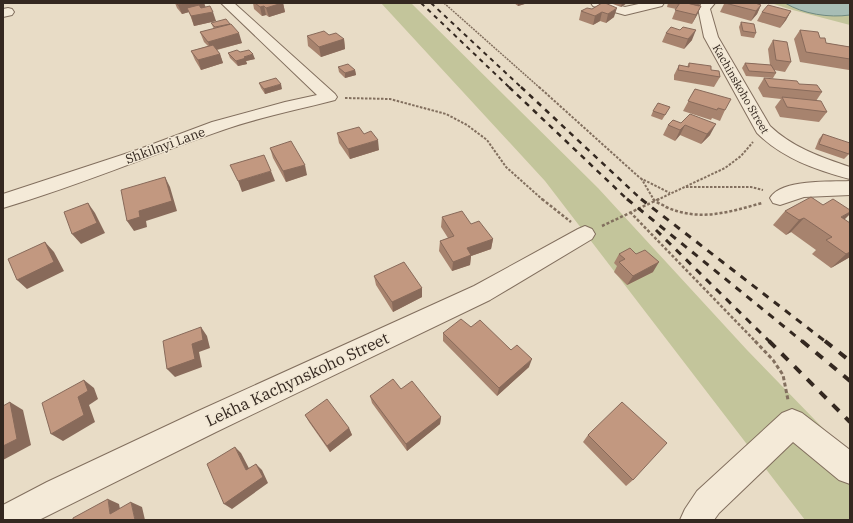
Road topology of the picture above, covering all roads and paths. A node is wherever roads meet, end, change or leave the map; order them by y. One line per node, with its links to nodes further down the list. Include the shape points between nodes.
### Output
1 (227, 3): 6 (street)
2 (444, 3): 9 (path)
3 (597, 3): 4 (street, via 624,11)
4 (658, 3)
5 (702, 5): 7 (street, Kachinskoho Street, via 711,37)
6 (329, 97): 15 (street, Shkilnyi Lane, via 218,126); 17 (path, via 390,98 446,114 468,125 487,140 506,167)
7 (763, 129): 8 (street, Kachinskoho Street, via 788,150); 10 (path, via 741,156 725,168)
8 (850, 173)
9 (640, 178): 12 (path); 14 (path)
10 (684, 187): 12 (path); 13 (path, via 751,187)
11 (850, 188): 13 (street, via 798,191)
12 (671, 193): 14 (path)
13 (783, 196): 14 (path, via 723,214 697,215 676,211)
14 (654, 201): 16 (path)
15 (3, 202)
16 (630, 212): 17 (path); 18 (path, via 773,360 783,374)
17 (585, 234): 20 (street, Lekha Kachynskoho Street, via 482,293 192,428)
18 (792, 423): 19 (street); 21 (street, via 708,502)
19 (850, 469)
20 (7, 520)
21 (696, 520)

